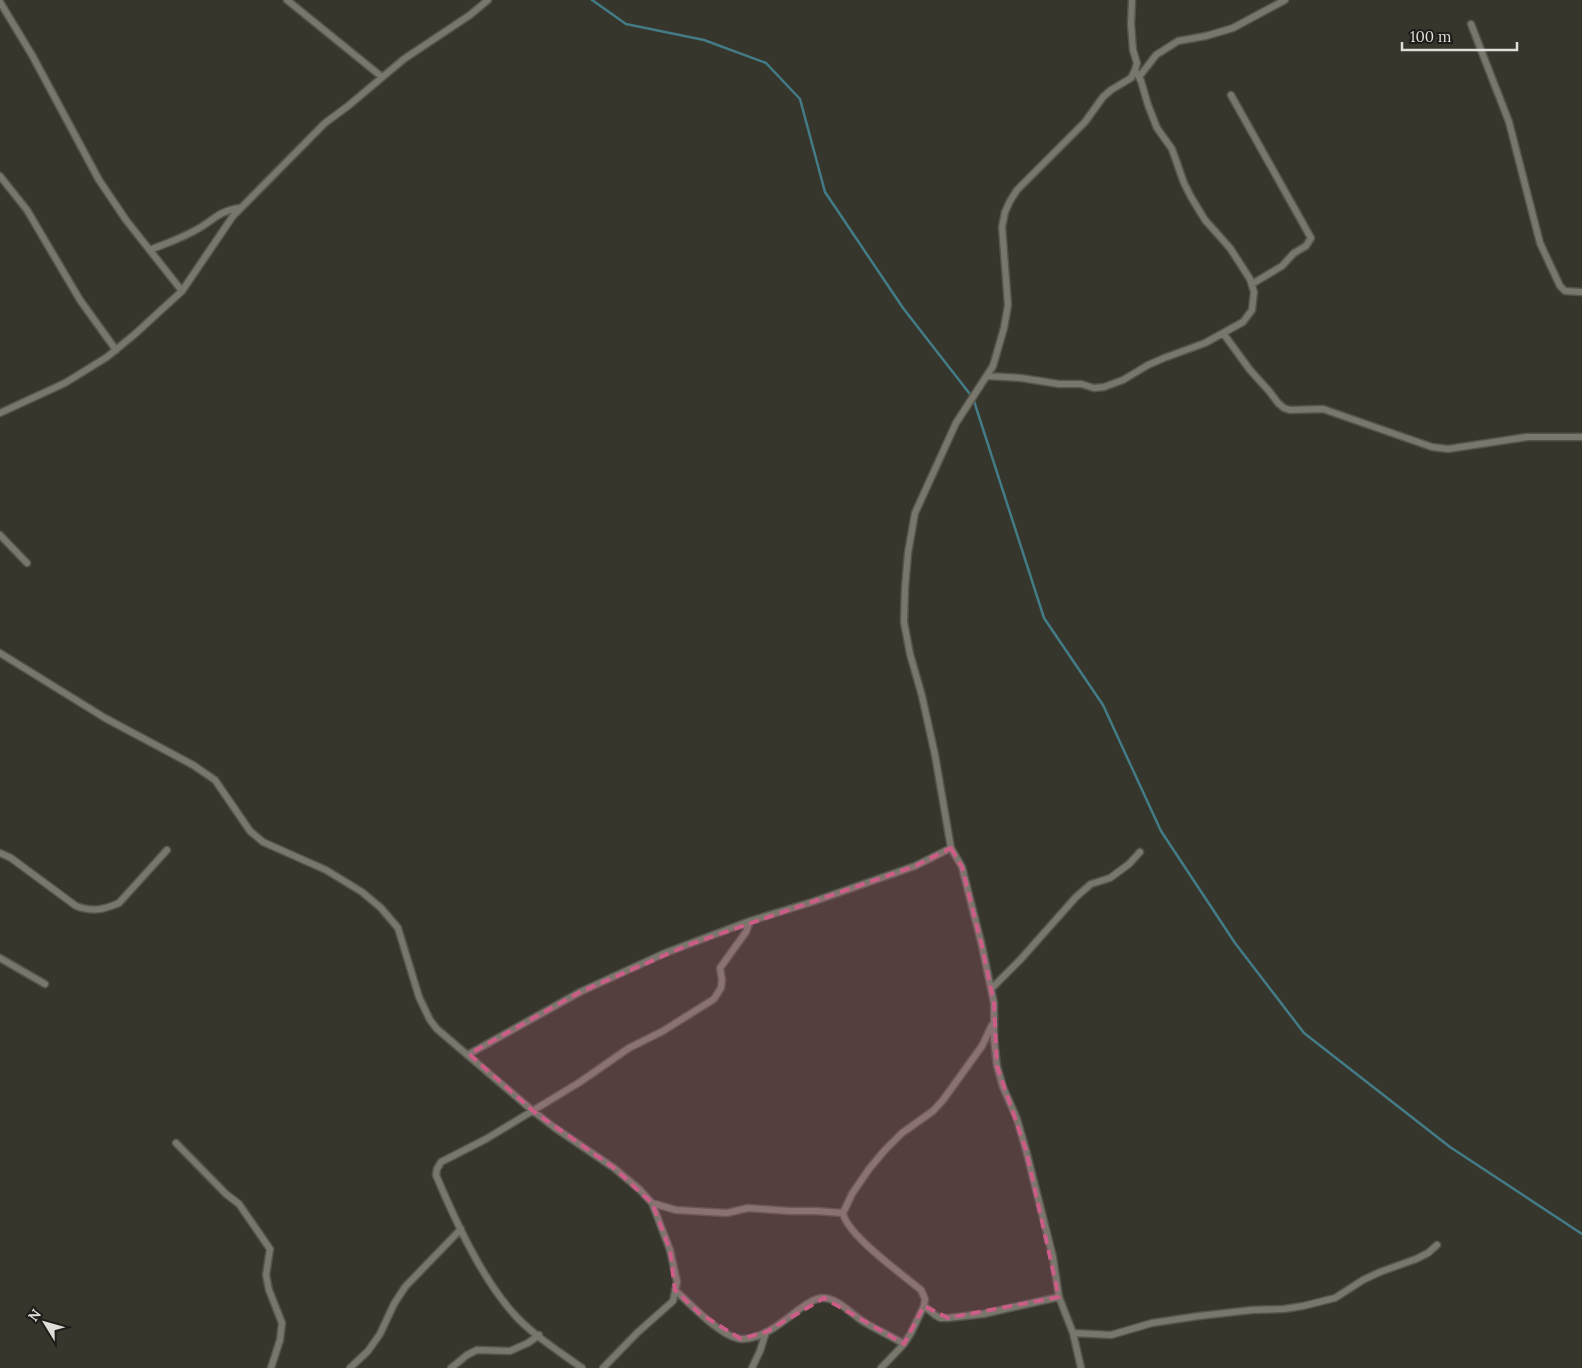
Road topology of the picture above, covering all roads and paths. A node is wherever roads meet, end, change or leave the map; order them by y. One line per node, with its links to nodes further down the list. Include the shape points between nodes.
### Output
1 (287, 0): 8 (street)
2 (488, 0): 8 (street)
3 (1132, 0): 7 (street, via 1131,24)
4 (1285, 0): 7 (street, via 1233,28 1178,41 1156,55)
5 (0, 2): 12 (street, via 99,180)
6 (1471, 24): 15 (street, via 1509,122 1540,242 1560,286 1565,291)
7 (1137, 74): 13 (street, via 1157,128 1172,149 1191,197); 18 (street, via 1111,90 1010,200 1002,227 1008,305 999,346)
8 (382, 77): 11 (street, via 325,123)
9 (1231, 96): 13 (street, via 1311,238 1282,266)
10 (0, 176): 17 (street, via 26,210 80,300)
11 (241, 208): 12 (street, via 222,212 194,232); 14 (street)
12 (150, 250): 14 (street)
13 (1252, 284): 16 (street, via 1252,310 1242,322)
14 (182, 291): 17 (street)
15 (1582, 292)
16 (1223, 333): 18 (street, via 1104,387); 20 (street, via 1278,404 1290,410 1323,409 1432,447 1448,448 1527,437)
17 (116, 350): 19 (street, via 65,383)
18 (987, 376): 24 (street, via 956,423 915,513 905,588 904,622 935,755)
19 (0, 412)
20 (1582, 437)
21 (0, 535): 22 (street)
22 (27, 563)
23 (0, 653): 33 (street, via 105,718 193,765 215,780 250,831 263,842 326,870 381,908 398,928 419,997 430,1020)
24 (951, 848): 28 (street, via 915,866); 31 (street, via 962,867)
25 (167, 850): 27 (street, via 119,903 87,910 76,906)
26 (1140, 852): 31 (street, via 1110,878 1091,884 1076,897)
27 (0, 853)
28 (750, 921): 33 (street, via 665,953 580,992); 34 (street, via 746,932 720,968 722,980 714,999 629,1048)
29 (0, 958): 30 (street)
30 (44, 984)
31 (991, 989): 32 (street, via 994,1003)
32 (992, 1024): 37 (street, via 982,1046 943,1100 884,1150 852,1194); 41 (street, via 997,1066 1026,1150 1053,1257)
33 (468, 1054): 34 (street)
34 (533, 1111): 36 (street, via 614,1168); 38 (street, via 451,1156 436,1169 438,1181)
35 (176, 1143): 47 (street, via 239,1204 270,1249 266,1275 282,1323)
36 (652, 1204): 37 (street, via 676,1210 727,1213 748,1208); 40 (street, via 670,1250 677,1282)
37 (843, 1213): 42 (street, via 845,1222 864,1242 921,1290)
38 (461, 1229): 45 (street, via 513,1314); 48 (street, via 405,1287 380,1334)
39 (1438, 1245): 44 (street, via 1416,1259 1363,1280 1334,1298 1302,1306 1152,1323 1111,1335)
40 (675, 1290): 43 (street, via 717,1328 734,1336 741,1339); 51 (street, via 669,1305)
41 (1059, 1296): 42 (street, via 983,1314 948,1318 940,1318); 44 (street)
42 (924, 1306): 46 (street)
43 (766, 1332): 46 (street, via 800,1308 824,1298); 52 (street)
44 (1073, 1333): 54 (street)
45 (539, 1335): 49 (street, via 510,1351 477,1350); 50 (street)
46 (904, 1344): 53 (street)
47 (271, 1368)
48 (350, 1368)
49 (451, 1368)
50 (582, 1368)
51 (603, 1368)
52 (752, 1368)
53 (881, 1368)
54 (1081, 1368)

